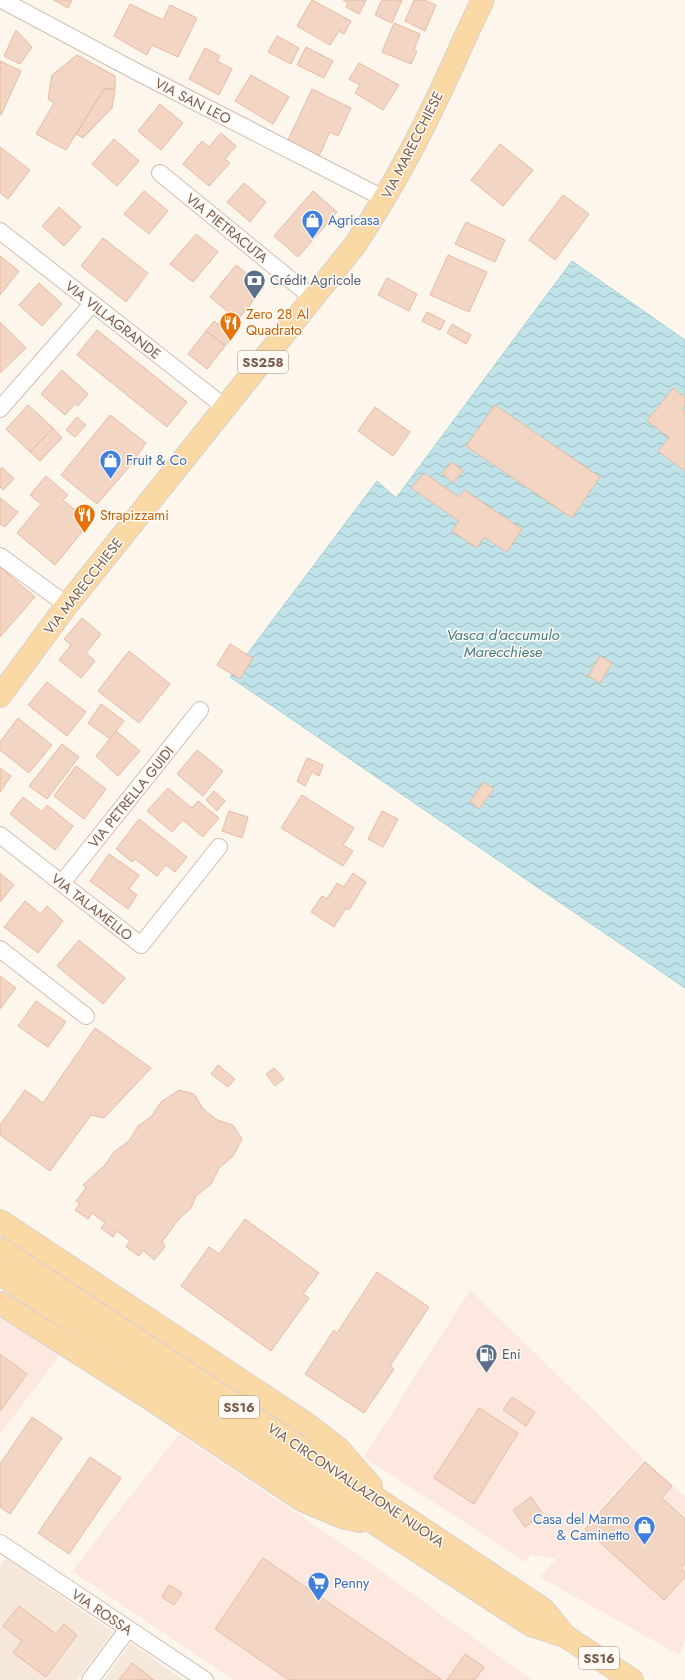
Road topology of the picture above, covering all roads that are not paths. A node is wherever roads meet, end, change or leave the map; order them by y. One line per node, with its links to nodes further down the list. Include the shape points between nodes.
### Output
1 (2, 0): 4 (street, VIA SAN LEO)
2 (483, 0): 4 (main road, VIA MARECCHIESE / SS258, via 431,112)
3 (160, 173): 6 (street, VIA PIETRACUTA)
4 (385, 199): 6 (main road, VIA MARECCHIESE / SS258, via 355,245)
5 (0, 230): 7 (street, VIA VILLAGRANDE)
6 (313, 298): 9 (main road, VIA MARECCHIESE / SS258)
7 (92, 304): 8 (street); 9 (street, VIA VILLAGRANDE)
8 (2, 402)
9 (226, 408): 11 (main road, VIA MARECCHIESE / SS258)
10 (0, 556): 11 (street)
11 (67, 605): 12 (main road, VIA MARECCHIESE / SS258)
12 (0, 696)
13 (200, 710): 16 (street, VIA PETRELLA GUIDI)
14 (0, 834): 16 (street, VIA TALAMELLO)
15 (219, 847): 16 (street, VIA TALAMELLO, via 141,945)
16 (62, 884)
17 (0, 949): 18 (street)
18 (86, 1016)
19 (0, 1221): 23 (main road, via 308,1425 339,1449)
20 (0, 1249): 23 (main road, VIA CIRCONVALLAZIONE NUOVA / SS16)
21 (0, 1274): 24 (main road, VIA CIRCONVALLAZIONE NUOVA / SS16)
22 (0, 1303): 24 (main road, via 302,1500 342,1517)
23 (392, 1509): 27 (main road, VIA CIRCONVALLAZIONE NUOVA / SS16, via 544,1610)
24 (376, 1524): 27 (main road, VIA CIRCONVALLAZIONE NUOVA / SS16, via 531,1625)
25 (1, 1546): 26 (street, VIA ROSSA)
26 (128, 1629): 28 (street); 29 (street, VIA ROSSA)
27 (565, 1636): 30 (main road, VIA CIRCONVALLAZIONE NUOVA / SS16)
28 (90, 1680)
29 (205, 1680)
30 (632, 1680)

